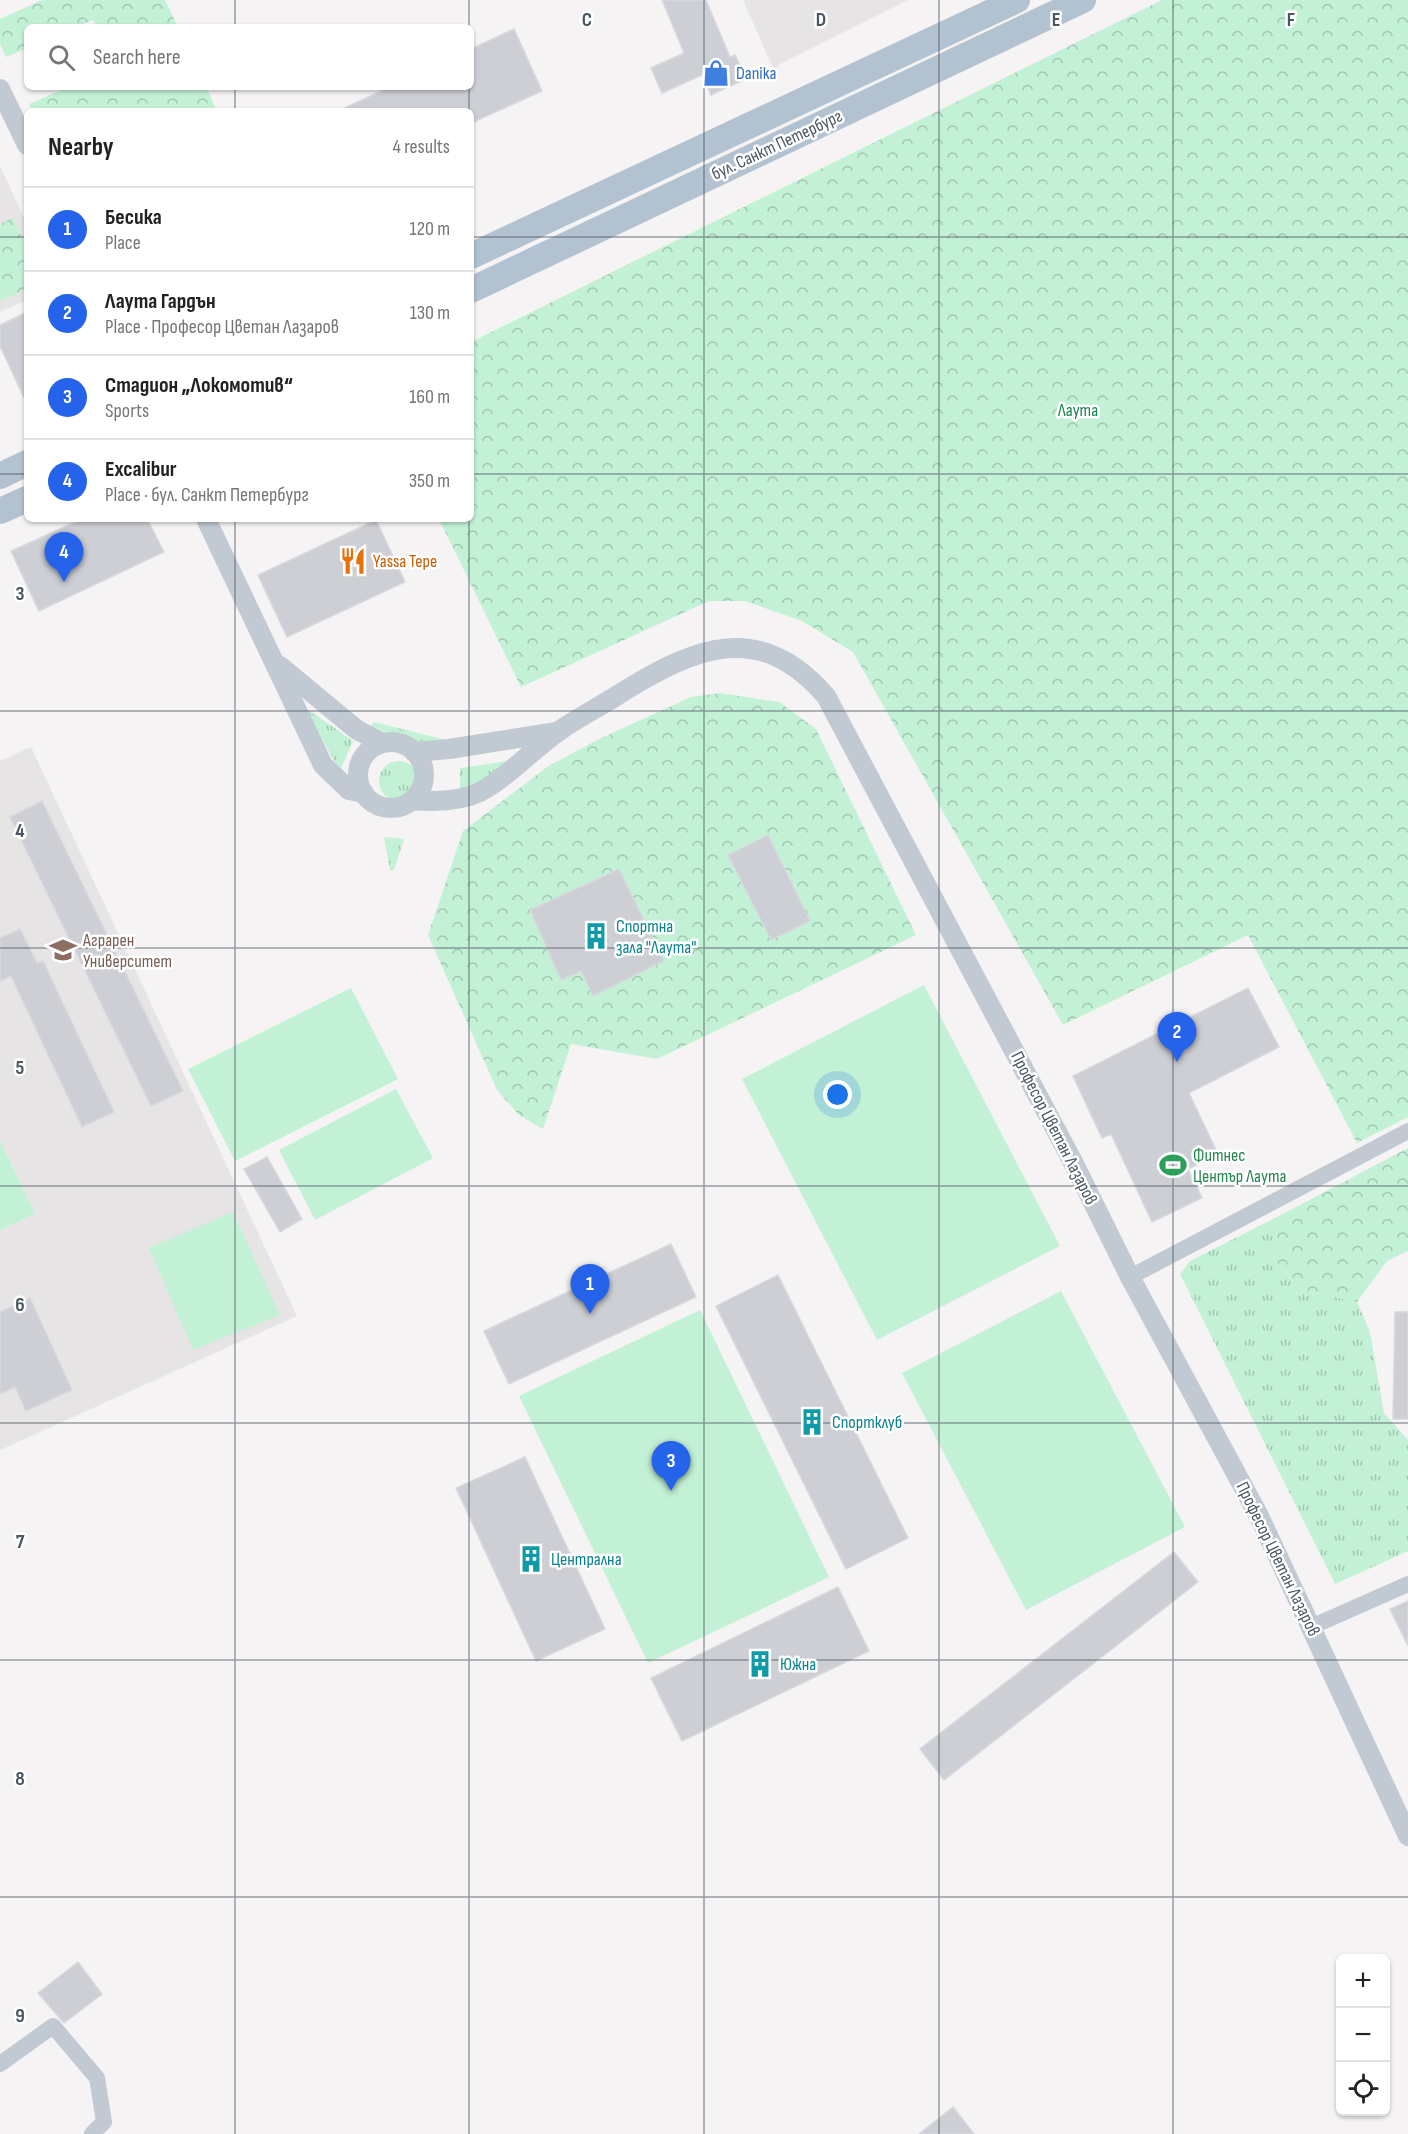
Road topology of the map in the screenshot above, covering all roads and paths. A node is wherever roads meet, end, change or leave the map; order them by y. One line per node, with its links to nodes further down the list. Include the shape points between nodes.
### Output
1 (1017, 0): 5 (main road, бул. Санкт Петербург)
2 (1083, 0): 6 (main road, бул. Санкт Петербург)
3 (0, 89): 4 (street)
4 (24, 139)
5 (474, 255)
6 (474, 289)
7 (24, 464): 8 (main road)
8 (0, 476)
9 (24, 500): 10 (main road)
10 (0, 511)
11 (207, 522): 12 (street)
12 (276, 662): 14 (street, via 357,730); 16 (street, via 323,765 350,790)
13 (560, 731): 15 (street, Професор Цветан Лазаров); 17 (street, Професор Цветан Лазаров, via 479,792 445,800); 19 (street, Професор Цветан Лазаров, via 648,676 686,657 720,647 752,649 782,659 807,674 826,696)
14 (383, 743): 15 (street, via 400,743); 16 (street, via 366,755 361,764 358,774)
15 (414, 752): 17 (street, via 424,776)
16 (364, 793): 17 (street, via 383,807 402,806)
17 (413, 800)
18 (1408, 1131): 19 (street)
19 (1130, 1277): 21 (street, Професор Цветан Лазаров, via 1259,1516)
20 (1408, 1584): 21 (street)
21 (1311, 1627): 22 (street, Професор Цветан Лазаров)
22 (1408, 1836)
23 (0, 2064): 24 (street, via 53,2026 97,2079 104,2122)
24 (92, 2134)

